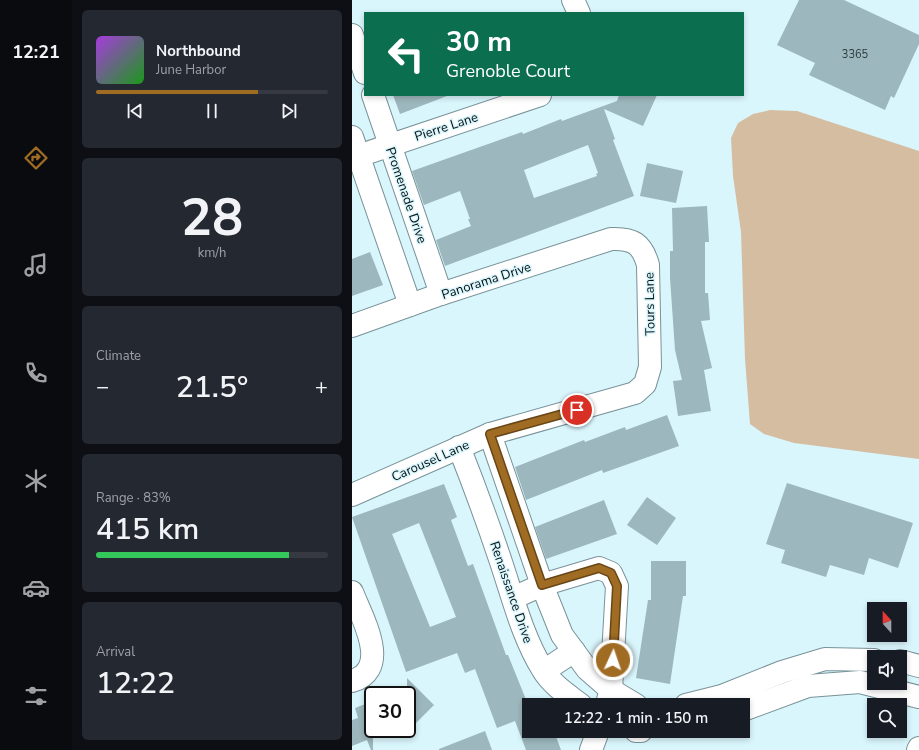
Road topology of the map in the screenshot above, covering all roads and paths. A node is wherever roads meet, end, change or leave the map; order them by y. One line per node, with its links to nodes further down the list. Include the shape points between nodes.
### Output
1 (573, 0): 2 (street)
2 (579, 12)
3 (352, 35): 4 (street)
4 (364, 70)
5 (373, 96): 7 (street, Promenade Drive)
6 (537, 96): 7 (street, Pierre Lane)
7 (390, 145): 8 (street, Pierre Lane); 10 (street, Promenade Drive)
8 (354, 150): 11 (street)
9 (621, 239): 10 (street, Panorama Drive, via 610,240); 13 (street, Tours Lane, via 631,240 639,246 646,254 648,265 650,367)
10 (441, 294): 11 (street, Panorama Drive)
11 (410, 305): 12 (street, Panorama Drive)
12 (352, 326)
13 (645, 384): 14 (street, Carousel Lane, via 635,393)
14 (490, 434): 15 (street, Carousel Lane); 17 (street)
15 (459, 447): 16 (street, Carousel Lane); 18 (street, Renaissance Drive)
16 (352, 495)
17 (513, 500): 18 (street); 19 (street)
18 (484, 511): 21 (street, Renaissance Drive)
19 (542, 585): 21 (street); 22 (street, via 562,635); 31 (street, via 599,568 611,573 617,586)
20 (352, 592): 27 (street, via 373,646 372,663 365,675)
21 (513, 598): 26 (street, Renaissance Drive, via 532,650)
22 (574, 651): 26 (street); 31 (street)
23 (867, 660): 28 (street, via 825,659)
24 (907, 663): 25 (street)
25 (919, 666)
26 (544, 671): 30 (street, Renaissance Drive)
27 (352, 681)
28 (748, 685): 32 (street); 33 (street)
29 (919, 697): 34 (street, via 860,682 808,686)
30 (571, 698)
31 (608, 698)
32 (714, 698)
33 (749, 698)
34 (750, 708)
35 (595, 738): 36 (street)
36 (591, 750)

